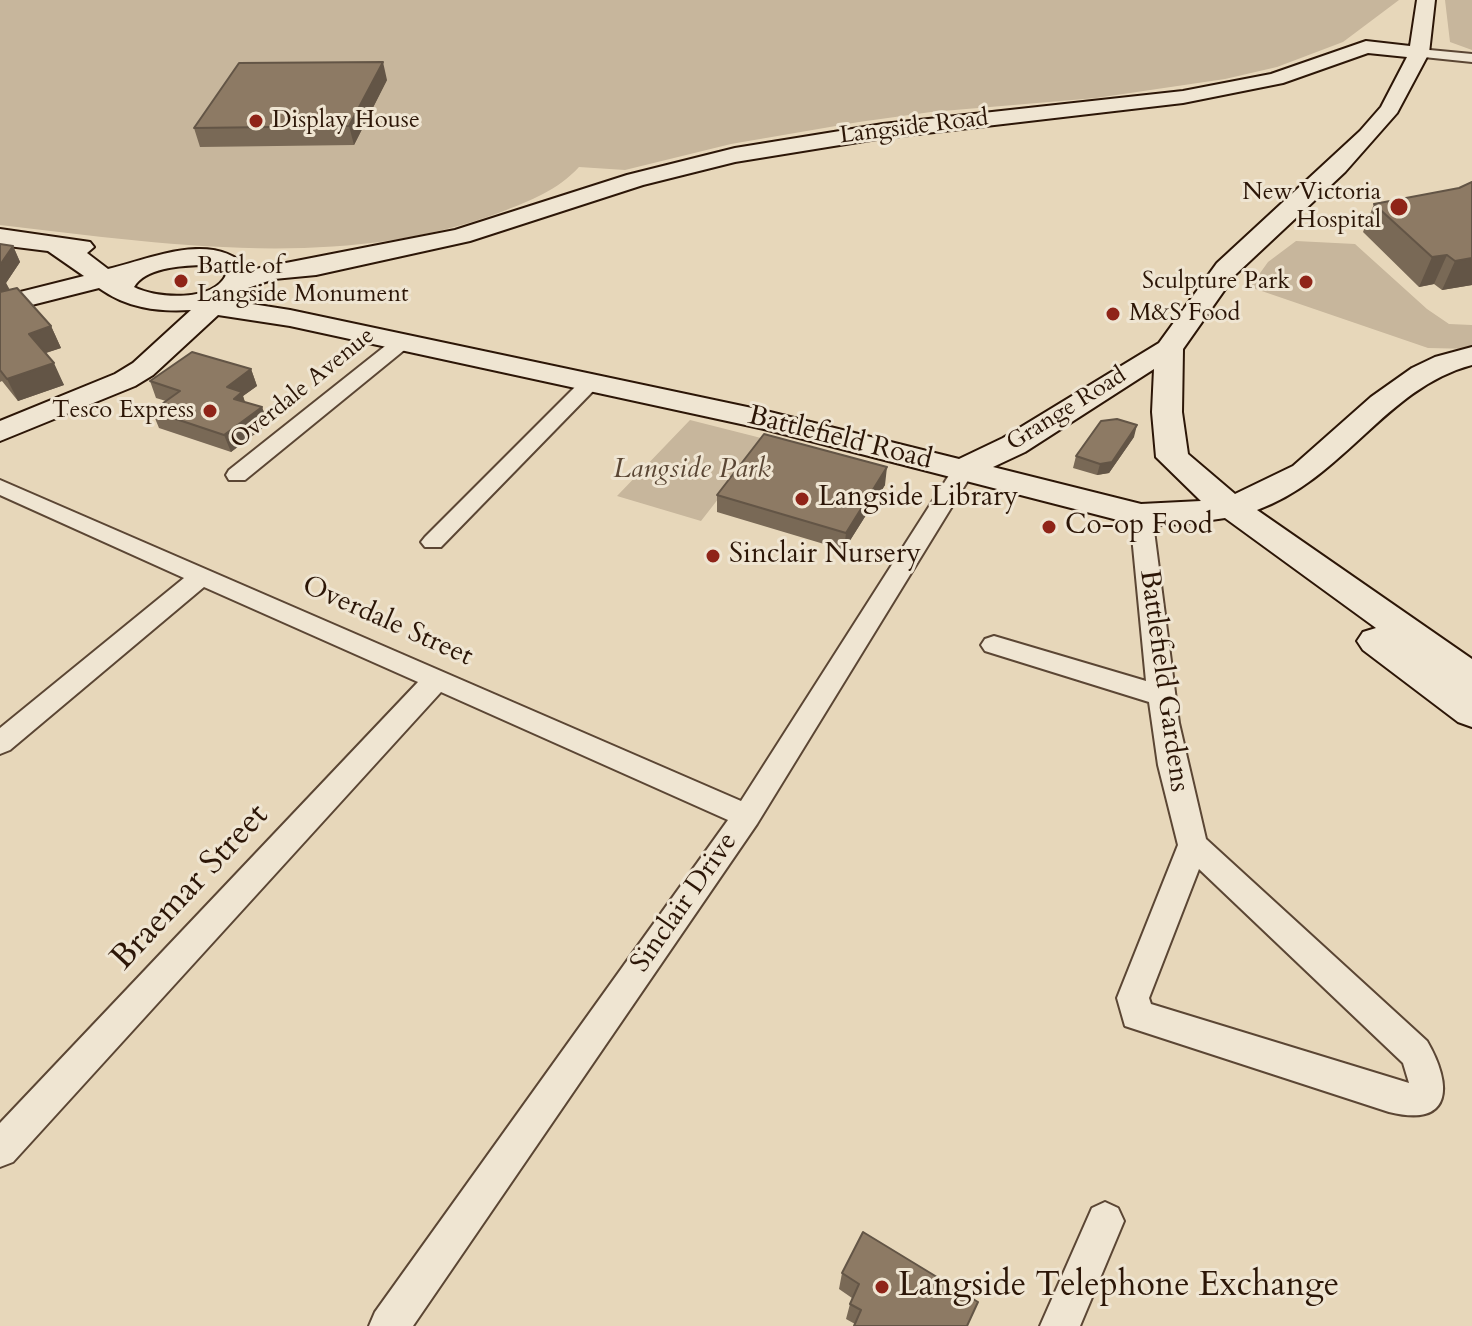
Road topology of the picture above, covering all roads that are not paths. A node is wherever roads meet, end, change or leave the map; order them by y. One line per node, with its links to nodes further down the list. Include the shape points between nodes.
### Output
1 (1426, 0): 2 (street)
2 (1419, 53): 3 (street); 6 (street, Langside Road, via 1359,48 1276,79 1183,97 883,131 750,152 671,170 461,236); 16 (street, Grange Road, via 1390,109 1368,136 1226,269)
3 (1472, 58)
4 (0, 237): 5 (street)
5 (99, 253): 8 (street); 10 (street); 11 (street)
6 (360, 256): 7 (street, Langside Road); 9 (street, Langside Road)
7 (201, 259): 8 (street, Langside Road); 12 (street, Battlefield Road, via 233,266 240,274)
8 (162, 260): 10 (street)
9 (316, 267): 12 (street, Langside Road, via 270,272); 14 (street, via 276,288 271,300)
10 (119, 280): 11 (street); 12 (street, via 144,300)
11 (35, 294): 13 (street)
12 (215, 300): 14 (street, Battlefield Road); 14 (street, via 235,321); 19 (street, via 143,369)
13 (0, 305)
14 (282, 314): 15 (street, Battlefield Road)
15 (401, 343): 18 (street, Battlefield Road); 21 (street, Overdale Avenue)
16 (1169, 349): 20 (street, Grange Road, via 1014,445); 23 (street, Grange Road, via 1172,457)
17 (1472, 356): 23 (street, via 1403,384 1301,475)
18 (590, 383): 20 (street, Battlefield Road); 25 (street)
19 (0, 432)
20 (964, 469): 24 (street, Battlefield Road); 33 (street, Sinclair Drive)
21 (237, 475)
22 (0, 487): 26 (street, Overdale Street)
23 (1217, 510): 24 (street, Battlefield Road); 28 (street); 31 (street)
24 (1141, 515): 30 (street, Battlefield Gardens)
25 (433, 542)
26 (203, 575): 29 (street, Overdale Street); 32 (street)
27 (994, 645): 30 (street)
28 (1472, 678)
29 (437, 679): 33 (street, Overdale Street); 35 (street, Braemar Street)
30 (1162, 696): 34 (street, Battlefield Gardens)
31 (1472, 712)
32 (0, 743)
33 (747, 816): 37 (street, Sinclair Drive)
34 (1193, 845): 34 (street, Battlefield Gardens, via 1133,998 1137,1015 1389,1095 1413,1101 1427,1093 1426,1072 1415,1052)
35 (0, 1149)
36 (1105, 1221): 38 (street)
37 (389, 1326)
38 (1060, 1326)

